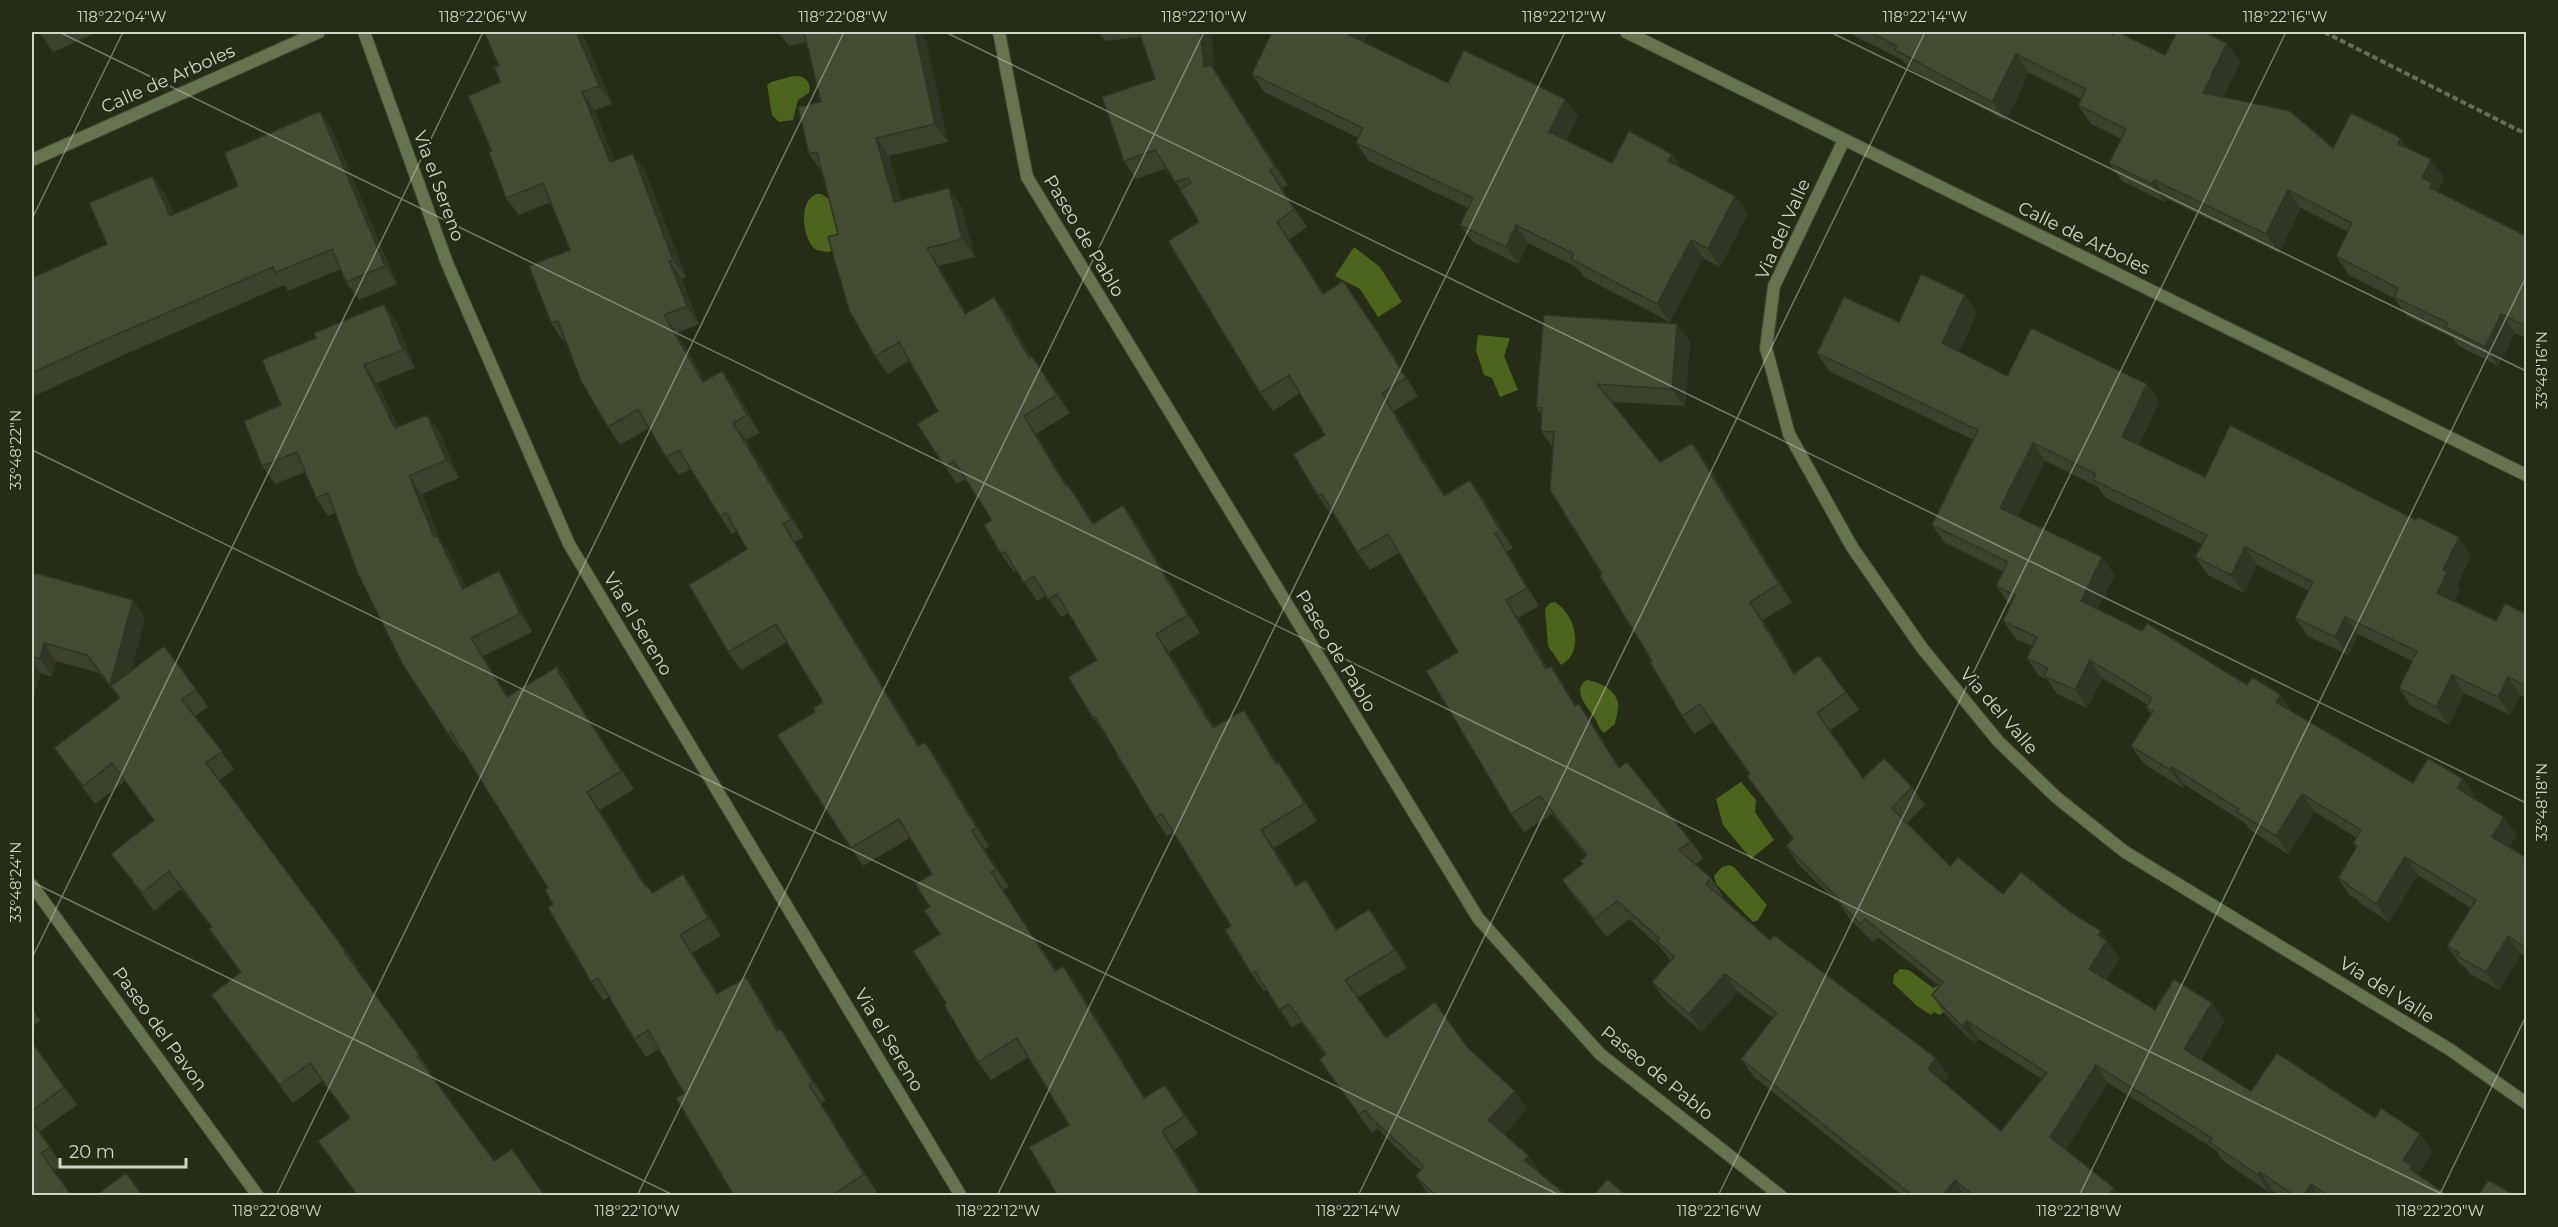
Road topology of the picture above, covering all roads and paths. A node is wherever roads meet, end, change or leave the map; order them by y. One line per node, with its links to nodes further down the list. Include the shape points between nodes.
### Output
1 (319, 32): 8 (street, Calle de Arboles)
2 (364, 32): 13 (street, Via el Sereno, via 447,263 569,544)
3 (999, 32): 14 (street, Paseo de Pablo, via 1027,177 1478,918 1600,1054)
4 (1626, 32): 7 (street, Calle de Arboles)
5 (2324, 32): 6 (path)
6 (2526, 134)
7 (1844, 141): 9 (street, Calle de Arboles); 11 (street, Via del Valle, via 1774,286 1766,348 1789,434 1852,547 1922,648 1998,741 2056,797 2124,852 2440,1043)
8 (32, 160)
9 (2526, 476)
10 (32, 885): 12 (street, Paseo del Pavon)
11 (2526, 1103)
12 (258, 1196)
13 (962, 1196)
14 (1781, 1196)

